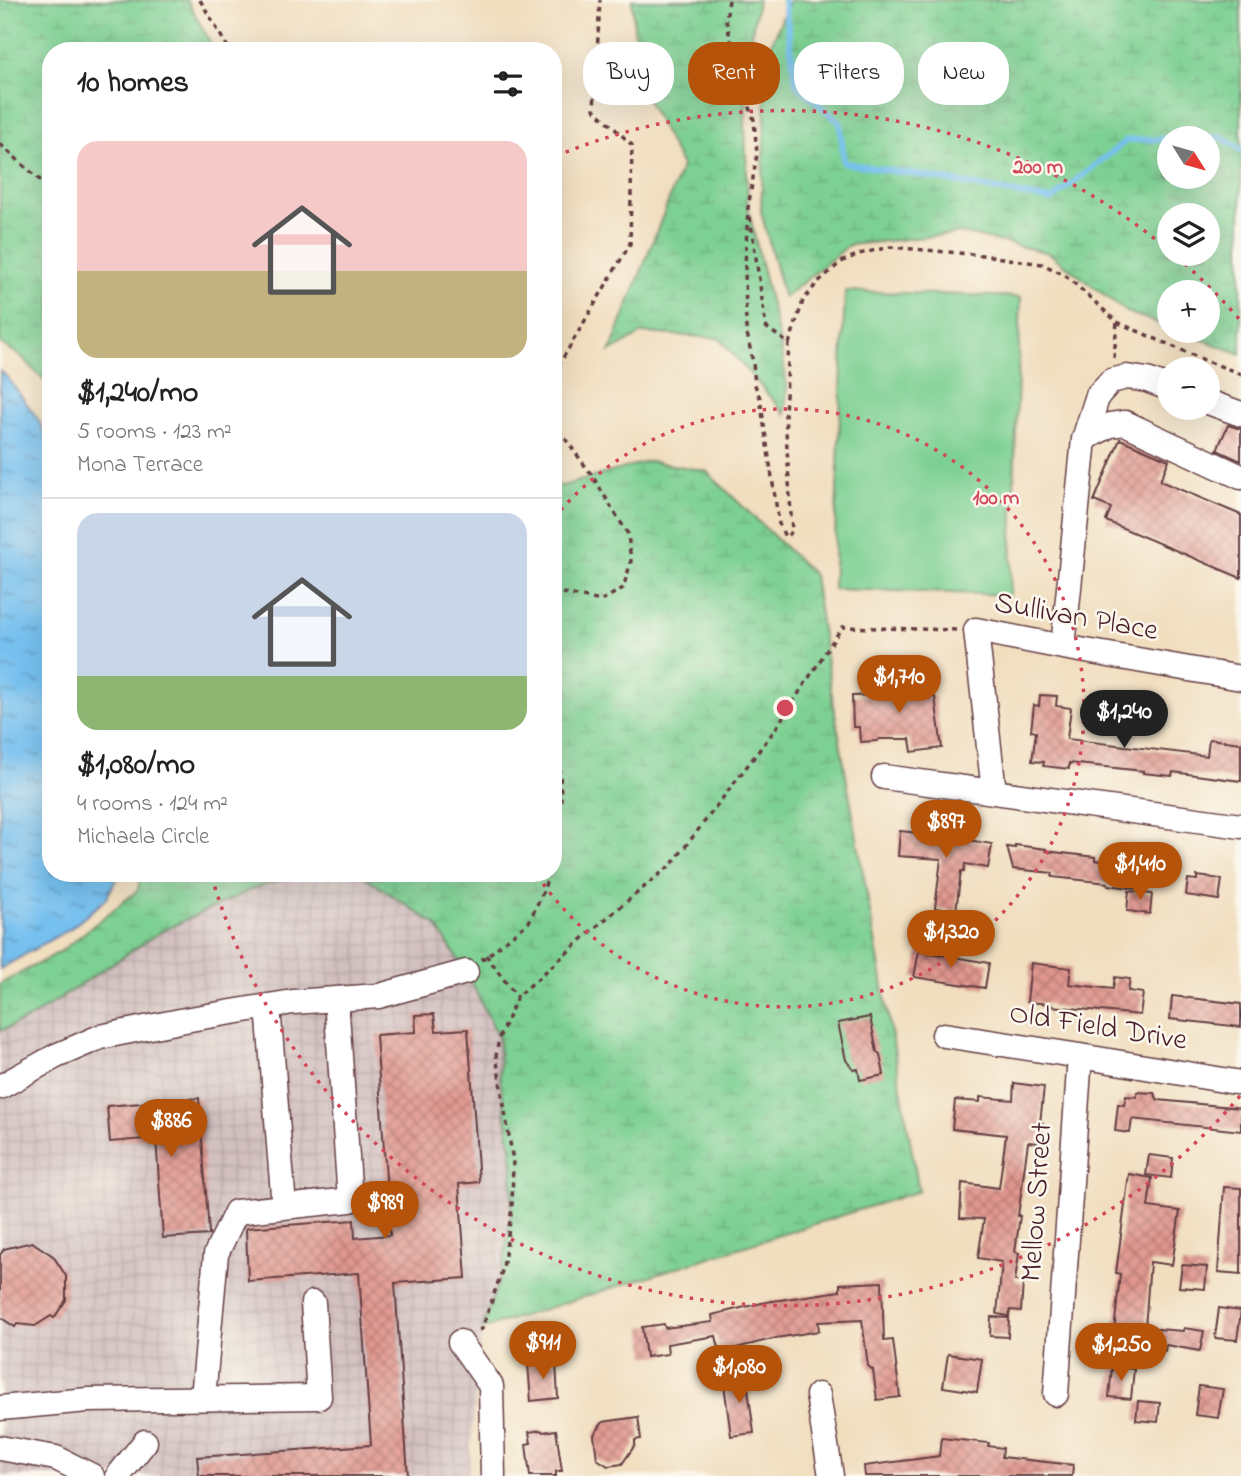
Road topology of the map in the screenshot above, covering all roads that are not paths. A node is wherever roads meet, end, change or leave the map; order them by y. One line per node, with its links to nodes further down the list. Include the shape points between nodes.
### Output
1 (1157, 384): 4 (street, via 1127,377 1111,381 1098,395)
2 (1220, 406): 3 (street)
3 (1241, 414)
4 (1084, 439): 5 (street, via 1110,425 1125,423); 6 (street)
5 (1241, 477)
6 (1063, 647): 7 (street, Sullivan Place); 9 (street, Sullivan Place, via 975,630)
7 (1241, 678)
8 (884, 777): 9 (street)
9 (994, 792): 10 (street)
10 (1241, 826)
11 (466, 972): 12 (street, via 379,996)
12 (336, 999): 13 (street); 18 (street, via 350,1200)
13 (268, 1006): 17 (street, via 100,1037); 18 (street)
14 (944, 1035): 15 (street, Old Field Drive)
15 (1080, 1056): 16 (street, Old Field Drive); 21 (street, Mellow Street)
16 (1241, 1083)
17 (0, 1087)
18 (284, 1207): 23 (street, via 236,1212 216,1254)
19 (313, 1303): 23 (street, via 319,1397)
20 (460, 1342): 30 (street, via 491,1385)
21 (1056, 1394)
22 (818, 1395): 31 (street)
23 (203, 1398): 24 (street, via 88,1400)
24 (0, 1408)
25 (145, 1442): 29 (street)
26 (0, 1448): 27 (street)
27 (53, 1467): 28 (street)
28 (92, 1476)
29 (118, 1476)
30 (493, 1476)
31 (831, 1476)

